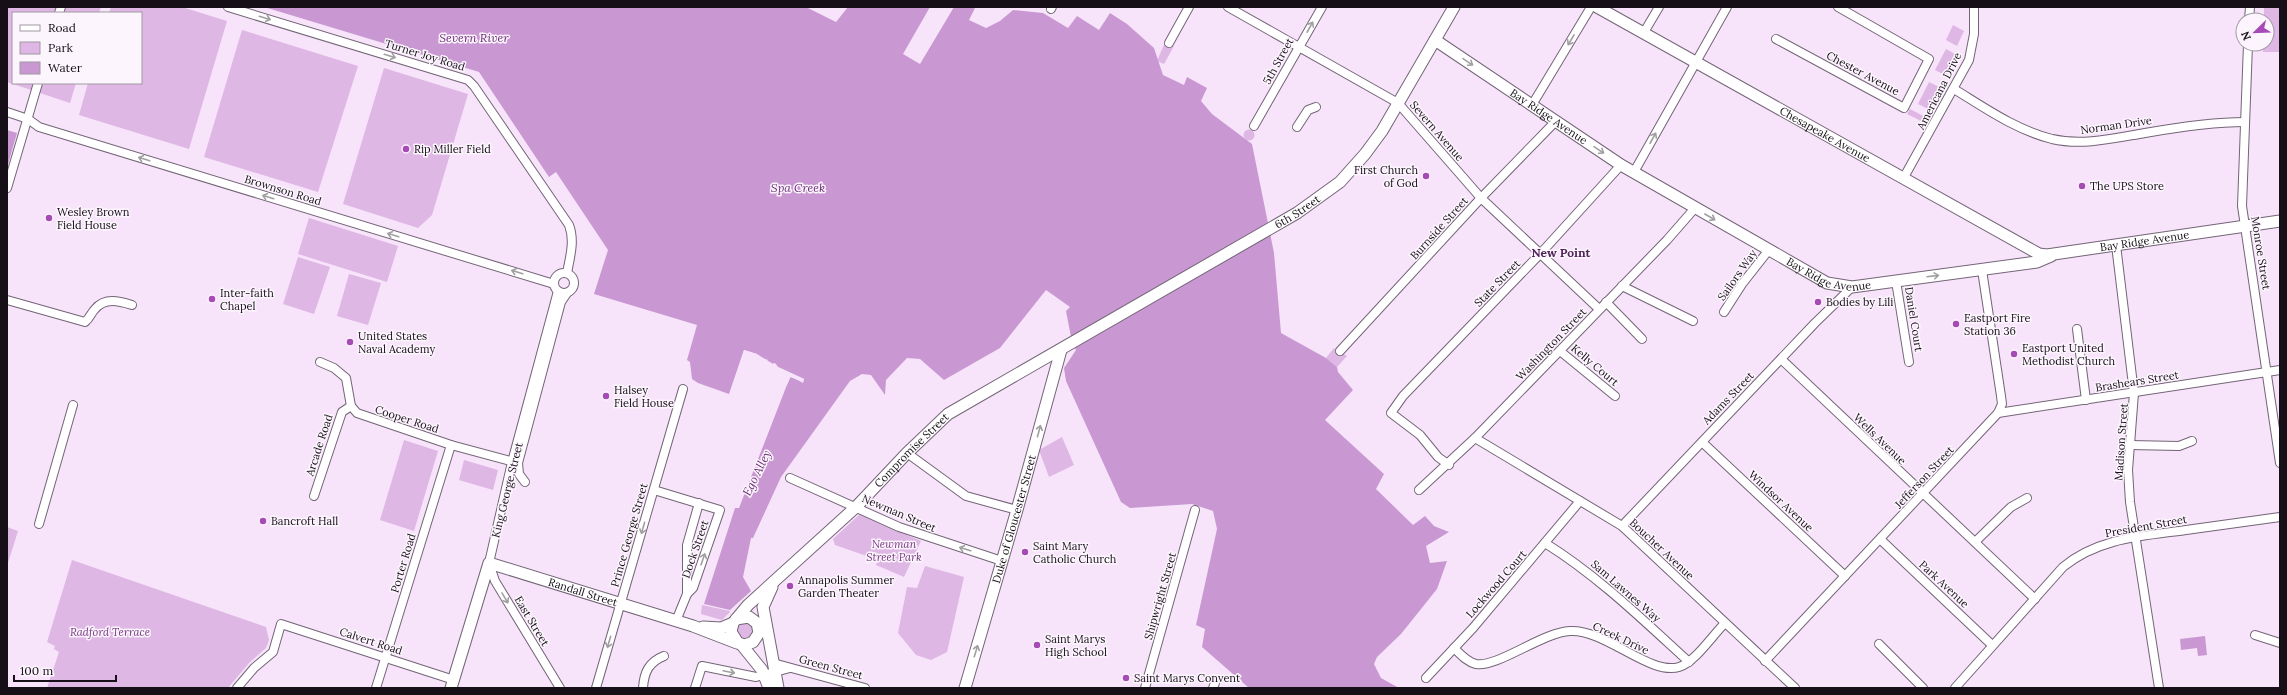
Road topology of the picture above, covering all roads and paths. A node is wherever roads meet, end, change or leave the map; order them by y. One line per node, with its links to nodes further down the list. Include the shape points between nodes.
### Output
1 (228, 7): 45 (street, Turner Joy Road, one-way to 45, via 468,80 569,225 572,237)
2 (1189, 7): 15 (street)
3 (1228, 7): 16 (street, Severn Avenue)
4 (1322, 7): 16 (street, 5th Street, one-way to 4)
5 (1454, 7): 14 (main road, 6th Street)
6 (1591, 7): 22 (street, one-way to 22)
7 (1597, 7): 12 (main road, Chesapeake Avenue)
8 (1659, 7): 12 (street)
9 (1727, 7): 18 (street)
10 (1838, 7): 13 (street, Chester Avenue, via 1929,59 1904,108)
11 (1974, 7): 20 (street, Americana Drive, via 1974,34 1969,60)
12 (1644, 34): 18 (main road, Chesapeake Avenue)
13 (1776, 39)
14 (1435, 40): 21 (main road, 6th Street); 22 (main road, Bay Ridge Avenue, one-way to 22)
15 (1169, 43)
16 (1299, 47): 21 (street, Severn Avenue); 28 (street, 5th Street)
17 (2248, 52): 27 (street, Monroe Street)
18 (1696, 62): 31 (street, one-way to 18); 32 (main road, Chesapeake Avenue)
19 (38, 84): 25 (street)
20 (1954, 89): 27 (street, Norman Drive, via 2027,130 2063,141 2092,141 2204,124); 32 (street, Americana Drive)
21 (1398, 103): 34 (street, Severn Avenue); 61 (main road, 6th Street, via 1379,135 1340,182 1297,213 1189,273)
22 (1532, 105): 26 (main road, Bay Ridge Avenue)
23 (1316, 107): 29 (street, via 1308,110)
24 (7, 112): 25 (street, Brownson Road)
25 (28, 119): 33 (street); 49 (street, Brownson Road, one-way to 25, via 39,127)
26 (1556, 121): 30 (main road, Bay Ridge Avenue, one-way to 30); 34 (street, Burnside Street)
27 (2245, 122): 37 (street, Monroe Street, via 2241,193)
28 (1254, 126)
29 (1297, 127)
30 (1621, 165): 31 (main road, Bay Ridge Avenue); 41 (street, State Street)
31 (1634, 172): 35 (main road, Bay Ridge Avenue)
32 (1903, 179): 39 (main road, Chesapeake Avenue)
33 (7, 188)
34 (1481, 198): 41 (street, Severn Avenue); 63 (street, Burnside Street)
35 (1695, 208): 40 (main road, Bay Ridge Avenue, one-way to 40); 48 (street, Washington Street)
36 (2280, 221): 37 (main road, Bay Ridge Avenue)
37 (2246, 226): 38 (main road, Bay Ridge Avenue); 69 (street, Monroe Street)
38 (2116, 245): 42 (main road, Bay Ridge Avenue); 71 (street, Madison Street)
39 (2028, 250): 42 (main road, Chesapeake Avenue, via 2047,255); 43 (main road, via 2021,259 2007,263)
40 (1768, 251): 47 (main road, Bay Ridge Avenue, via 1827,283); 57 (street, Sailors Way)
41 (1541, 253): 56 (street, Severn Avenue); 85 (street, State Street, via 1403,396 1391,413 1420,434 1438,457)
42 (2055, 254): 43 (main road, Bay Ridge Avenue, via 2038,262)
43 (2001, 268): 44 (main road, Bay Ridge Avenue)
44 (1982, 270): 46 (main road, Bay Ridge Avenue, one-way to 44); 76 (street, via 2002,404)
45 (567, 273): 49 (street, via 557,275); 51 (street, via 573,277 575,283)
46 (1896, 281): 50 (main road, Bay Ridge Avenue); 67 (street, Daniel Court)
47 (1834, 284): 50 (main road, Bay Ridge Avenue); 55 (street, via 1838,292)
48 (1622, 286): 53 (street, Washington Street); 58 (street)
49 (556, 287): 51 (street); 83 (street, King George Street)
50 (1852, 287): 55 (street, Adams Street)
51 (567, 293): 83 (street, King George Street, via 561,302)
52 (7, 300): 54 (street, via 85,322 96,307 107,301 120,301)
53 (1606, 302): 56 (street, Washington Street); 60 (street)
54 (132, 305)
55 (1834, 306): 65 (street, Adams Street)
56 (1599, 309): 64 (street, Washington Street)
57 (1724, 312)
58 (1693, 321)
59 (2077, 328): 73 (street)
60 (1642, 340)
61 (1071, 344): 62 (main road, Compromise Street)
62 (1061, 350): 82 (main road, Compromise Street, via 948,414); 96 (main road, Duke of Gloucester Street, one-way to 62)
63 (1340, 351)
64 (1560, 351): 72 (street, Kelly Court); 77 (street, Washington Street)
65 (1781, 359): 79 (street, Adams Street); 90 (street, Wells Avenue)
66 (320, 362): 75 (street, via 334,368 346,378)
67 (1910, 362)
68 (2280, 370): 69 (street, Brashears Street)
69 (2268, 372): 71 (street, Brashears Street); 84 (street, Monroe Street)
70 (683, 389): 88 (street, Prince George Street)
71 (2134, 393): 73 (street, Brashears Street); 81 (street, Madison Street)
72 (1615, 396)
73 (2086, 400): 76 (street, Brashears Street)
74 (73, 405): 99 (street)
75 (351, 406): 80 (street, Cooper Road, via 354,411 366,417); 91 (street, Arcade Road, via 342,412)
76 (1998, 413): 90 (street, Jefferson Street)
77 (1475, 438): 85 (street, Washington Street); 93 (street, Boucher Avenue)
78 (2192, 441): 81 (street, via 2179,446)
79 (1702, 442): 100 (street, Adams Street); 107 (street, Windsor Avenue)
80 (451, 445): 83 (street, Cooper Road); 124 (street, Porter Road)
81 (2130, 445): 101 (street, Madison Street, via 2129,487)
82 (907, 454): 95 (main road, Compromise Street); 96 (street, via 966,496)
83 (515, 463): 87 (street, King George Street); 106 (street, King George Street)
84 (2280, 464)
85 (1449, 465): 89 (street, Washington Street)
86 (790, 478): 95 (street, Newman Street)
87 (524, 482)
88 (654, 490): 94 (street); 111 (street, Prince George Street, one-way to 111)
89 (1420, 490)
90 (1923, 494): 102 (street, Jefferson Street); 103 (street, Wells Avenue)
91 (314, 496)
92 (2027, 498): 103 (street, via 2011,507)
93 (1580, 502): 100 (street, Boucher Avenue); 104 (street, Lockwood Court)
94 (699, 503): 109 (street, Dock Street, via 687,545); 109 (street, Dock Street, one-way to 94, via 693,588 720,510)
95 (856, 507): 105 (street, Newman Street, one-way to 95, via 923,536); 108 (main road, Compromise Street)
96 (1018, 510): 105 (main road, Duke of Gloucester Street)
97 (1195, 510): 140 (street, Shipwright Street)
98 (2280, 517): 101 (street, President Street)
99 (39, 524)
100 (1622, 526): 114 (street, Boucher Avenue)
101 (2136, 537): 110 (street, President Street, via 2102,544 2075,557); 144 (street, Madison Street)
102 (1881, 540): 107 (street, Jefferson Street); 121 (street, Park Avenue)
103 (1975, 542): 110 (street, Wells Avenue)
104 (1545, 543): 122 (street, Lockwood Court); 126 (street, Sam Lawnes Way, via 1575,561)
105 (1002, 561): 139 (main road, Duke of Gloucester Street, one-way to 105)
106 (489, 563): 111 (main road, Randall Street); 129 (main road, King George Street); 132 (street, East Street, one-way to 132, via 495,581)
107 (1845, 576): 125 (street, Jefferson Street)
108 (772, 585): 113 (main road, Compromise Street); 115 (main road, Compromise Street, via 763,607)
109 (687, 594): 112 (street, Dock Street)
110 (2035, 600): 121 (street, President Street)
111 (620, 605): 112 (main road, Randall Street); 133 (street, Prince George Street, one-way to 133)
112 (676, 621): 116 (main road, Randall Street)
113 (734, 621): 115 (main road, via 749,617); 116 (main road, via 721,628); 119 (main road, via 731,632)
114 (1725, 623): 125 (street, Boucher Avenue); 126 (street)
115 (760, 625): 119 (main road, via 758,636 753,642); 127 (main road, via 768,636)
116 (697, 628): 119 (main road, Randall Street)
117 (2255, 635): 118 (street)
118 (2280, 643)
119 (740, 644): 127 (main road)
120 (1879, 644): 142 (street)
121 (1992, 646): 143 (street, President Street)
122 (1454, 648): 126 (street, Creek Drive, via 1469,662 1483,664 1553,635 1570,631 1594,634 1660,667 1674,668); 128 (street, Lockwood Court)
123 (664, 656): 134 (street, via 651,663 646,672)
124 (386, 658): 129 (street, Calvert Road); 130 (street, Calvert Road, via 281,624 272,652); 131 (street, Porter Road)
125 (1765, 661): 141 (street, Boucher Avenue)
126 (1689, 662)
127 (771, 671): 135 (street, Green Street, one-way to 127, via 702,666 752,677); 136 (main road); 137 (main road); 138 (street, Green Street, via 800,669)
128 (1426, 678)
129 (452, 684)
130 (237, 688)
131 (376, 688)
132 (560, 688)
133 (596, 688)
134 (643, 688)
135 (695, 688)
136 (769, 688)
137 (778, 688)
138 (865, 688)
139 (965, 688)
140 (1146, 688)
141 (1795, 688)
142 (1923, 688)
143 (1955, 688)
144 (2159, 688)

